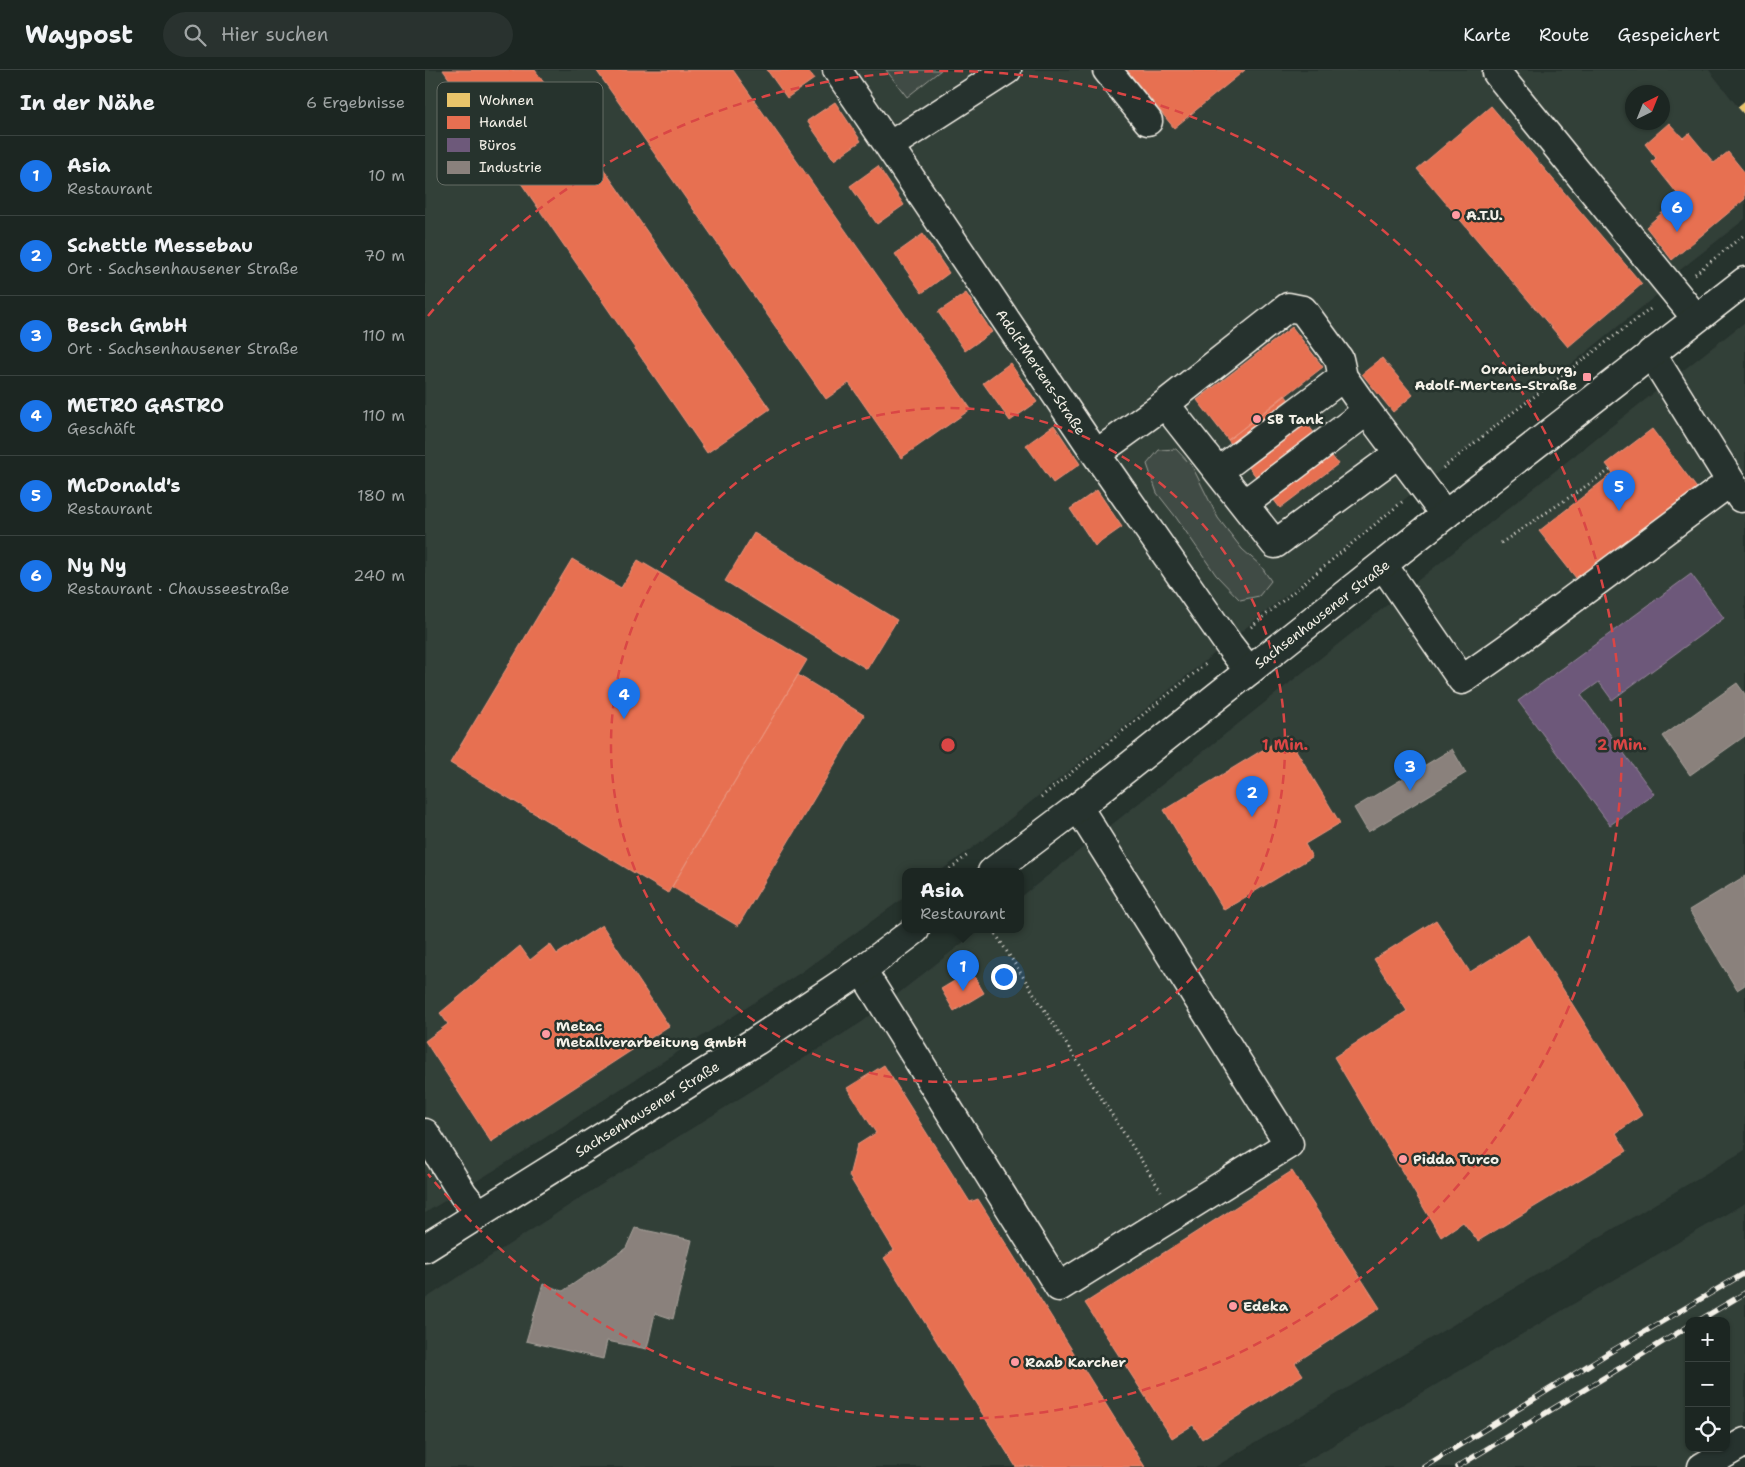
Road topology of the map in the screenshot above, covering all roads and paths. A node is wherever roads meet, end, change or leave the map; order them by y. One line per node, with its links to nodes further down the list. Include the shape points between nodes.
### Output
1 (837, 70): 6 (main road, Adolf-Mertens-Straße)
2 (1007, 70): 6 (main road)
3 (1107, 70): 5 (main road)
4 (1498, 70): 9 (main road, via 1497,73)
5 (1148, 121)
6 (889, 146): 16 (main road, Adolf-Mertens-Straße)
7 (1745, 234): 9 (path)
8 (1745, 281): 10 (main road, Sachsenhausener Straße)
9 (1674, 291): 10 (main road); 19 (path)
10 (1696, 318): 11 (main road, Sachsenhausener Straße)
11 (1651, 353): 21 (main road, Sachsenhausener Straße); 23 (main road, via 1735,490 1462,680)
12 (1343, 377): 13 (main road, via 1339,359 1303,310 1289,307); 14 (main road); 18 (main road)
13 (1165, 404): 16 (main road); 18 (main road)
14 (1367, 411): 15 (main road); 20 (main road)
15 (1399, 453): 19 (main road); 20 (main road, via 1275,544)
16 (1096, 454): 24 (main road, Adolf-Mertens-Straße)
17 (1610, 470): 22 (path)
18 (1219, 471): 20 (main road)
19 (1422, 484): 21 (main road); 24 (path)
20 (1244, 504)
21 (1445, 515): 23 (main road, Sachsenhausener Straße)
22 (1501, 544)
23 (1383, 565): 25 (main road, Sachsenhausener Straße)
24 (1229, 645): 25 (main road, Adolf-Mertens-Straße); 26 (path)
25 (1249, 671): 27 (main road, Sachsenhausener Straße)
26 (1037, 800)
27 (1078, 807): 30 (main road, Sachsenhausener Straße); 36 (main road, via 1289,1144)
28 (975, 850): 29 (path)
29 (951, 868)
30 (997, 868)
31 (911, 933): 33 (main road, Sachsenhausener Straße)
32 (995, 933): 36 (path)
33 (862, 970): 35 (main road, Sachsenhausener Straße, via 756,1041); 36 (main road, via 1059,1287)
34 (425, 1133): 35 (main road)
35 (479, 1214): 37 (main road, Sachsenhausener Straße)
36 (1176, 1214)
37 (425, 1248)
38 (1745, 1442): 39 (main road)
39 (1702, 1467)

